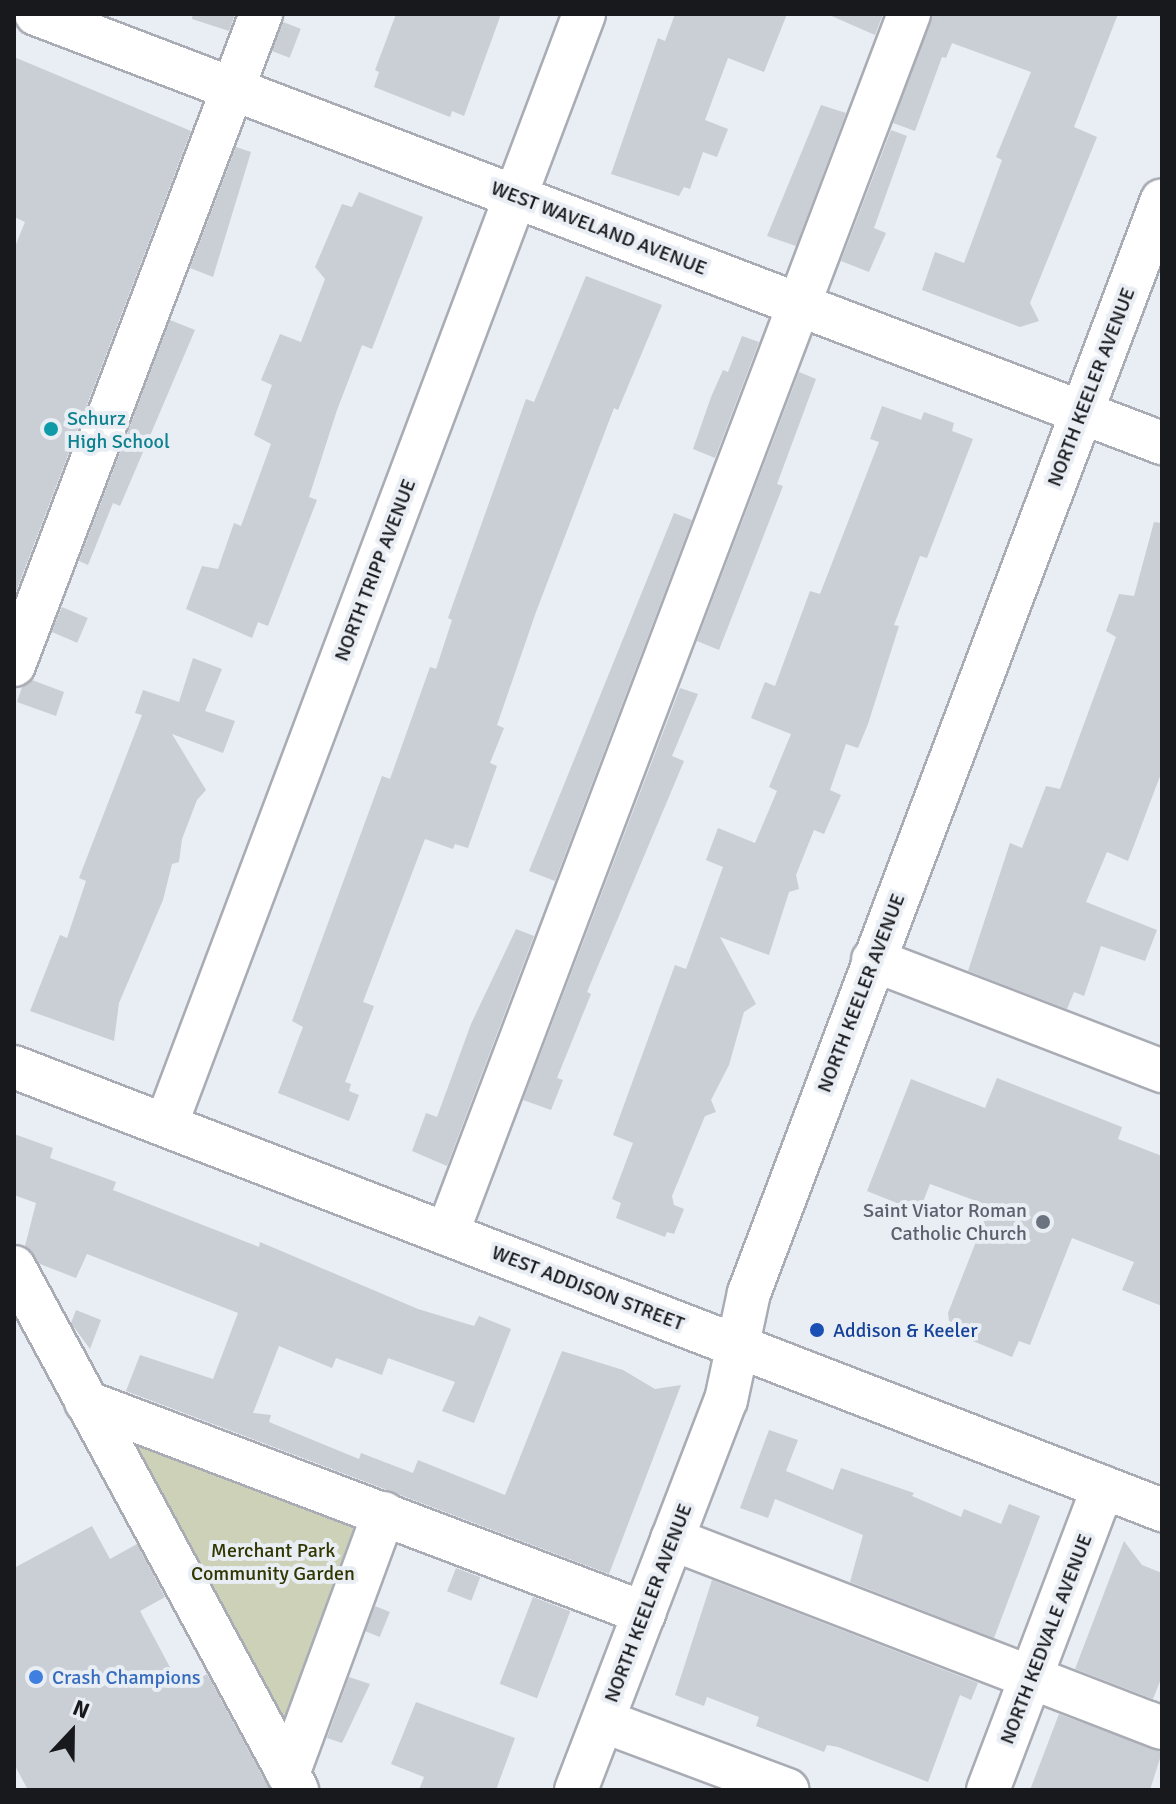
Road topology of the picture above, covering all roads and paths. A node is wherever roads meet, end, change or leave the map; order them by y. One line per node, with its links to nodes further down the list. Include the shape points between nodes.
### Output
1 (36, 14): 5 (street, WEST WAVELAND AVENUE)
2 (261, 14): 5 (street)
3 (584, 14): 6 (street, NORTH TRIPP AVENUE)
4 (909, 14): 8 (street)
5 (233, 88): 6 (street, WEST WAVELAND AVENUE); 11 (street)
6 (516, 195): 8 (street, WEST WAVELAND AVENUE); 15 (street, NORTH TRIPP AVENUE)
7 (1162, 200): 9 (street, NORTH KEELER AVENUE)
8 (799, 304): 9 (street, WEST WAVELAND AVENUE); 16 (street)
9 (1081, 412): 10 (street, WEST WAVELAND AVENUE); 12 (street, NORTH KEELER AVENUE)
10 (1162, 443)
11 (14, 665)
12 (873, 960): 14 (street); 18 (street, NORTH KEELER AVENUE, via 749,1293)
13 (14, 1067): 15 (street, WEST ADDISON STREET)
14 (1162, 1071)
15 (166, 1125): 16 (street, WEST ADDISON STREET)
16 (447, 1234): 18 (street, WEST ADDISON STREET)
17 (14, 1267): 19 (street)
18 (740, 1347): 20 (street, WEST ADDISON STREET); 23 (street, NORTH KEELER AVENUE, via 726,1400)
19 (86, 1402): 22 (street); 28 (street)
20 (1103, 1487): 21 (street, WEST ADDISON STREET); 25 (street, NORTH KEDVALE AVENUE)
21 (1162, 1510)
22 (384, 1513): 24 (street); 28 (street)
23 (672, 1539): 24 (street, NORTH KEELER AVENUE); 25 (street)
24 (644, 1613): 26 (street, NORTH KEELER AVENUE)
25 (1031, 1677): 27 (street); 31 (street, NORTH KEDVALE AVENUE)
26 (603, 1721): 29 (street, NORTH KEELER AVENUE); 30 (street)
27 (1162, 1728)
28 (292, 1782)
29 (576, 1790)
30 (788, 1790)
31 (988, 1790)

